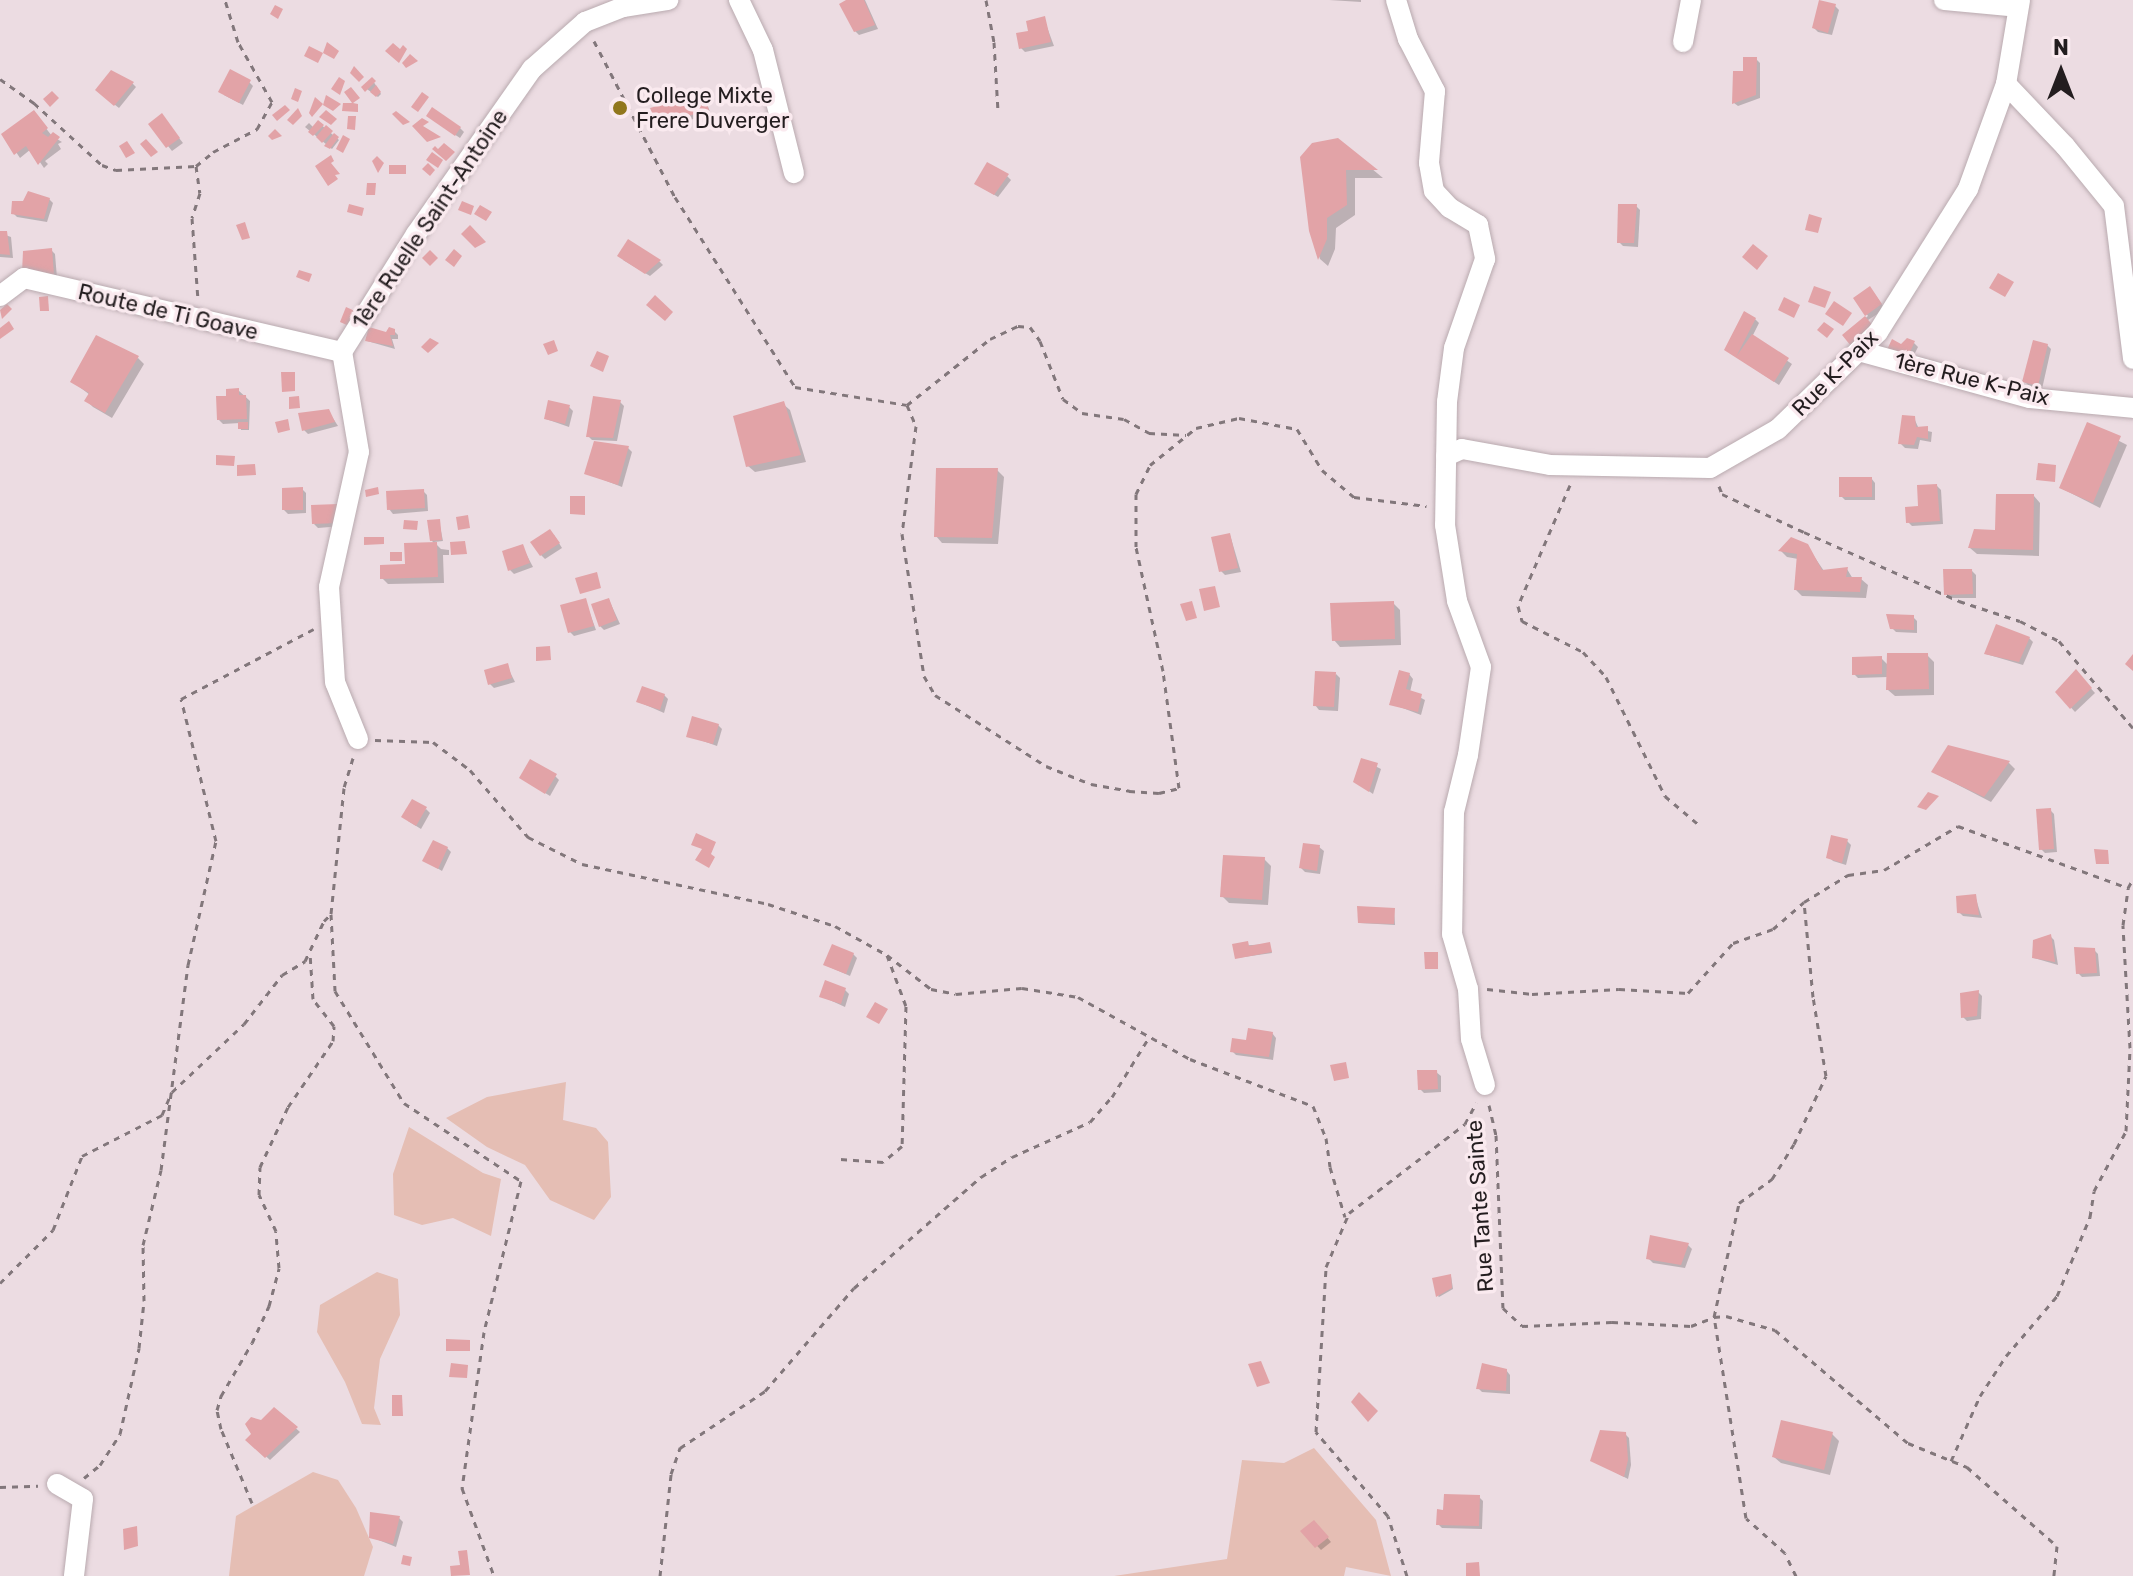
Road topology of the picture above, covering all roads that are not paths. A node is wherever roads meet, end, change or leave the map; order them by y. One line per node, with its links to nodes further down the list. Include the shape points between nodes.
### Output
1 (590, 0): 9 (street)
2 (668, 0): 7 (street, 1ère Ruelle Saint-Antoine)
3 (739, 0): 12 (street, via 763,50)
4 (1396, 0): 19 (street, via 1408,39 1435,91 1429,163 1434,191 1478,225 1485,259 1454,348)
5 (1691, 0): 10 (street)
6 (1944, 0): 8 (street)
7 (620, 3): 9 (street, 1ère Ruelle Saint-Antoine)
8 (2019, 4): 11 (street, Rue K-Paix)
9 (585, 22): 16 (street, 1ère Ruelle Saint-Antoine, via 532,69 416,234)
10 (1683, 42)
11 (2006, 84): 14 (street, via 2114,206); 15 (street, Rue K-Paix, via 1968,189 1878,332)
12 (794, 173)
13 (0, 296): 16 (street, Route de Ti Goave, via 24,278)
14 (2130, 304): 17 (street)
15 (1859, 351): 18 (street, 1ère Rue K-Paix, via 2030,398); 19 (street, Rue K-Paix, via 1778,429 1710,468 1550,465 1462,449)
16 (342, 352): 20 (street, 1ère Ruelle Saint-Antoine, via 359,452 329,587 335,682)
17 (2133, 359)
18 (2133, 408)
19 (1446, 456): 21 (street, via 1446,509 1457,601 1481,667 1454,812 1452,934)
20 (358, 739)
21 (1485, 1085)
22 (57, 1484): 23 (street, via 83,1499)
23 (74, 1576)

